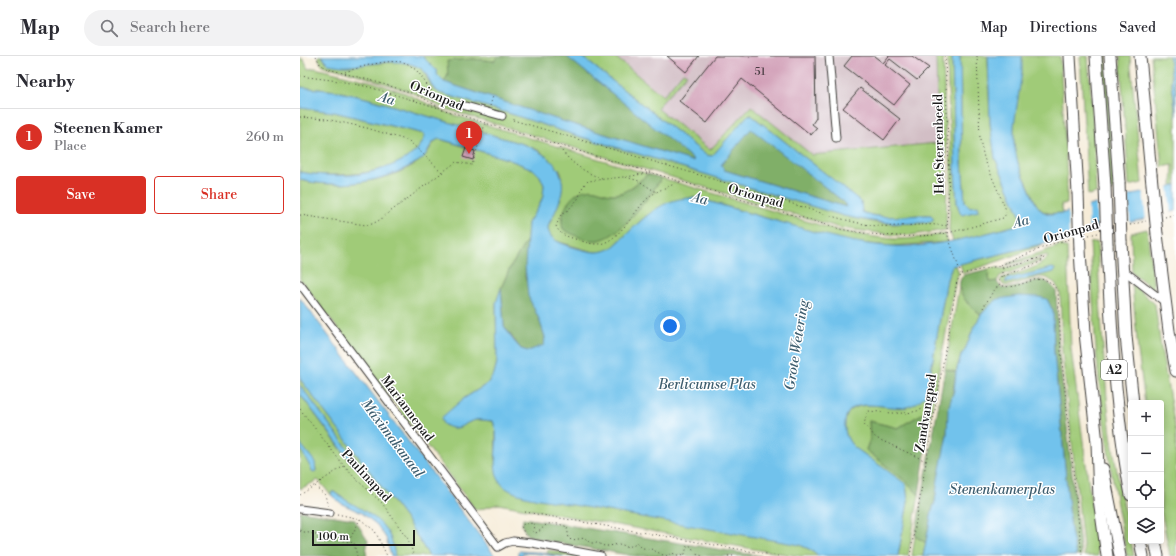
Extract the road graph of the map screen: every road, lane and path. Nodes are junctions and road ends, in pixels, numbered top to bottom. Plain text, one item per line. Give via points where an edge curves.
1 (316, 56) edge
2 (829, 56) edge
3 (945, 56) edge
4 (977, 56) edge
5 (1070, 56) edge
6 (1096, 56) edge
7 (1110, 56) edge
8 (1140, 56) edge
9 (345, 72) junction
10 (300, 76) edge
11 (493, 96) dead end
12 (459, 106) junction
13 (442, 109) junction
14 (488, 112) junction
15 (300, 116) edge
16 (462, 116) junction
17 (502, 116) dead end
18 (512, 120) dead end
19 (485, 123) junction
20 (836, 138) dead end
21 (557, 145) junction
22 (648, 172) junction
23 (443, 173) junction
24 (623, 177) junction
25 (602, 179) junction
26 (680, 182) junction
27 (656, 192) junction
28 (1176, 214) edge
29 (300, 215) edge
30 (1162, 217) dead end
31 (1147, 221) dead end
32 (948, 226) junction
33 (1125, 226) dead end
34 (1103, 231) dead end
35 (948, 233) junction
36 (1088, 235) dead end
37 (1073, 238) dead end
38 (998, 266) junction
39 (1003, 267) junction
40 (1123, 270) junction
41 (962, 274) junction
42 (1001, 277) junction
43 (300, 284) edge
44 (1000, 284) junction
45 (1166, 303) junction
46 (983, 308) dead end
47 (1176, 371) edge
48 (937, 396) junction
49 (1133, 400) edge
50 (300, 409) edge
51 (1097, 443) junction
52 (926, 461) junction
53 (344, 466) junction
54 (1128, 474) edge
55 (315, 486) junction
56 (300, 495) edge
57 (300, 509) edge
58 (525, 512) dead end
59 (330, 513) junction
60 (360, 519) junction
61 (300, 531) edge
62 (349, 542) junction
63 (532, 543) junction
64 (696, 543) junction
65 (1141, 544) edge
66 (1156, 544) edge
67 (691, 545) junction
68 (357, 556) edge
69 (386, 556) edge
70 (414, 556) edge
71 (602, 556) edge
72 (665, 556) edge
73 (680, 556) edge
74 (703, 556) edge
75 (728, 556) edge
76 (735, 556) edge
77 (778, 556) edge
78 (910, 556) edge
79 (1082, 556) edge
80 (1107, 556) edge
81 (1120, 556) edge
82 (1143, 556) edge
83 (1158, 556) edge

1 - 9 path, Orionpad via 323,67
2 - 20 street
3 - 32 path, Het Sterrenbeeld
4 - 35 path, Orionpad via 980,140 984,158 1006,214 1003,218
5 - 51 highway, A2, bridge via 1085,333
6 - 54 highway, A2, bridge via 1105,186 1111,339
7 - 40 highway, A2, bridge
8 - 45 highway, bridge
9 - 12 path via 382,63 406,63 423,77 433,94 451,100
9 - 13 path, Orionpad via 406,91
10 - 13 path via 369,87
11 - 14 path
12 - 14 street
12 - 16 path
13 - 16 path, Orionpad
14 - 17 street
15 - 23 path via 367,128 410,142
16 - 19 path, Orionpad
18 - 32 path via 839,218 895,227
19 - 21 path, Orionpad
19 - 23 path via 472,165 456,162
21 - 22 path, Orionpad
21 - 25 path via 569,160 585,172
22 - 24 path
22 - 26 path, Orionpad
23 - 29 path via 372,224
24 - 25 path
24 - 27 path via 638,181
25 - 27 path via 588,181 574,204 560,215 556,226 562,235 590,244 604,243 619,232
26 - 27 path
26 - 35 path, Orionpad via 859,233 900,237
28 - 30 path
31 - 33 path
32 - 35 path, Het Sterrenbeeld
34 - 36 path, Orionpad
35 - 41 path
37 - 38 path, Orionpad
38 - 39 path
38 - 41 path, Orionpad
39 - 42 path
39 - 42 path via 1044,257 1034,265
40 - 45 street
40 - 49 highway, A2
41 - 48 path, Zandvangpad via 957,282
42 - 44 path
43 - 63 street, Mariannepad via 498,547 513,541
44 - 46 path
44 - 79 path via 1009,287 1045,279 1054,284 1058,292 1061,352
45 - 47 highway
48 - 52 path, Zandvangpad
48 - 52 path via 926,407 913,412 868,411 864,424 876,438
50 - 53 path, Paulinapad
51 - 80 highway, A2 via 1099,499
51 - 81 highway, A2
52 - 78 path, Zandvangpad
53 - 55 path
53 - 70 path, Paulinapad via 382,503 408,539
55 - 56 path
55 - 59 path via 325,494
57 - 59 street
58 - 64 path
59 - 60 path
60 - 62 path
60 - 69 path via 375,531
61 - 62 path
62 - 68 path via 354,543
63 - 71 street
63 - 72 path via 521,526 534,523 533,532 538,533 546,525 559,524 567,527 572,540 585,538 590,543 604,546 619,544 629,547 638,543 643,548
64 - 67 path
64 - 77 path
65 - 82 highway
66 - 83 highway
67 - 73 path via 687,546 685,554
67 - 74 path via 695,554
72 - 73 path via 672,553
75 - 76 path

